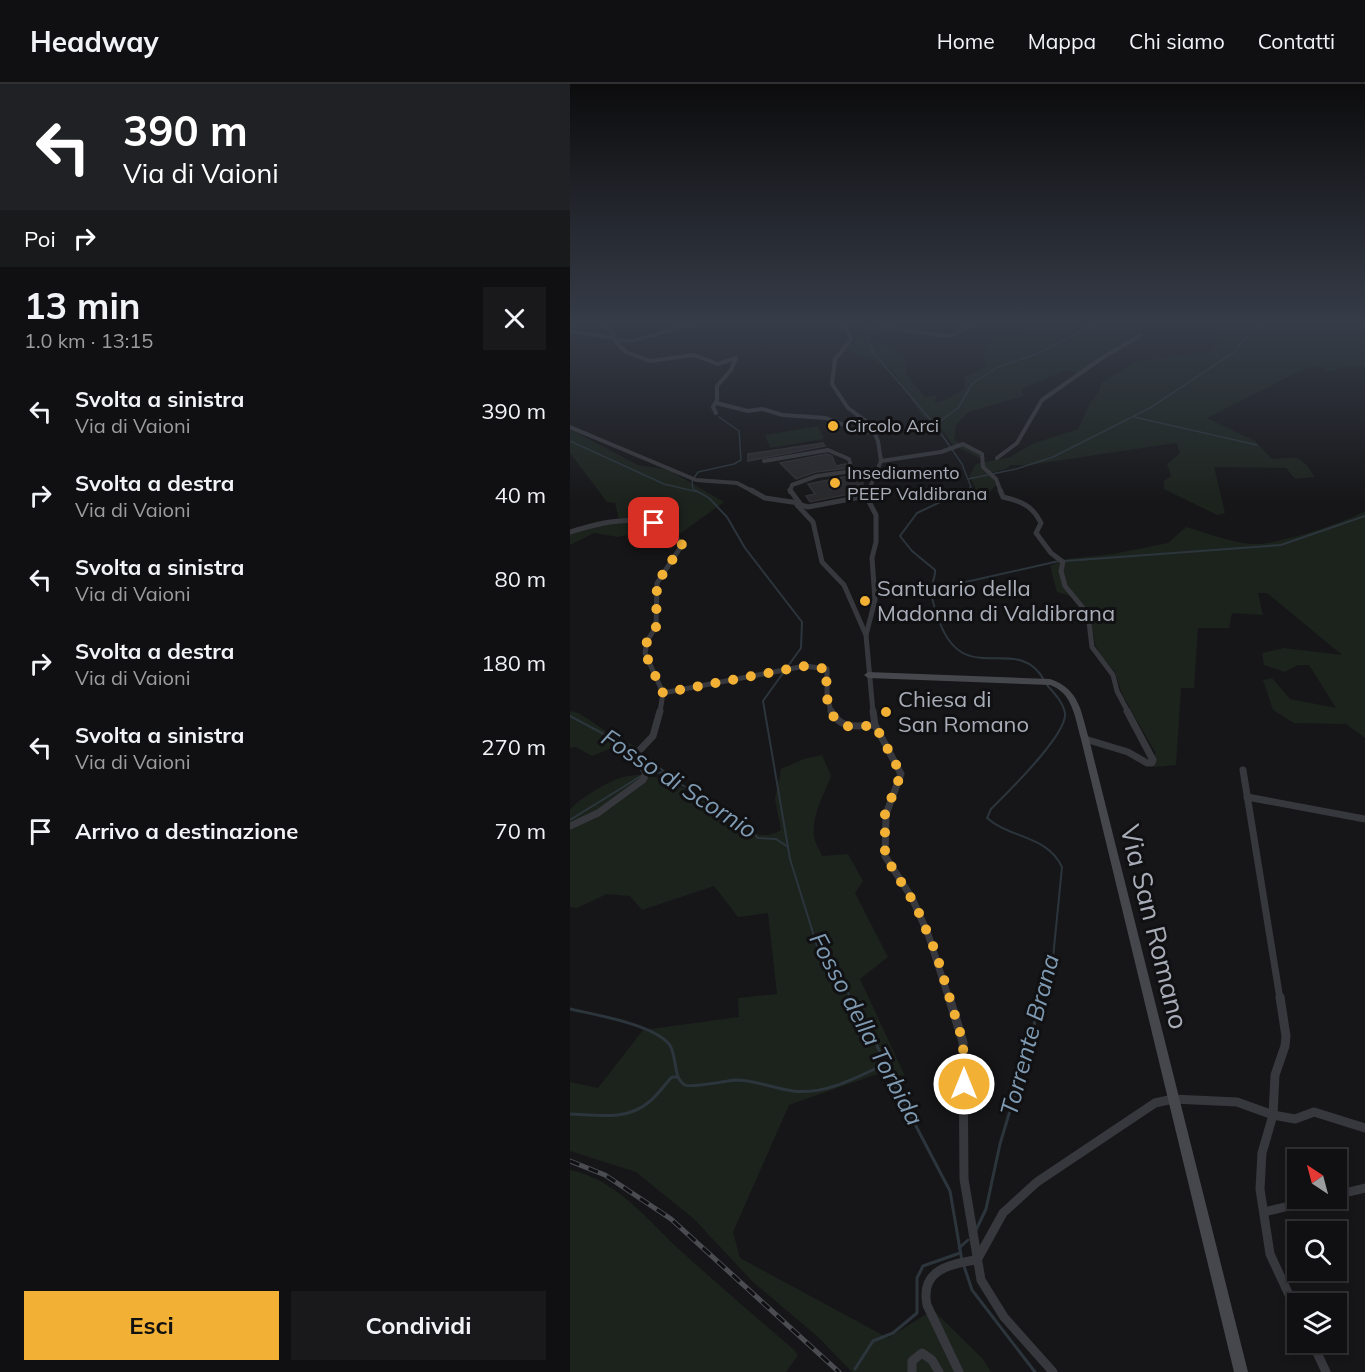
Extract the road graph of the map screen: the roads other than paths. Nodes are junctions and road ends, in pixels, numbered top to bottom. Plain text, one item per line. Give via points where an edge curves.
1 (720, 382) edge
2 (832, 382) edge
3 (1067, 382) edge
4 (716, 403) junction
5 (716, 413) dead end
6 (570, 427) edge
7 (874, 432) junction
8 (997, 458) dead end
9 (765, 461) dead end
10 (881, 461) junction
11 (866, 496) junction
12 (797, 503) junction
13 (570, 532) edge
14 (866, 635) junction
15 (868, 675) junction
16 (663, 693) junction
17 (875, 725) junction
18 (1085, 739) junction
19 (1243, 770) dead end
20 (1247, 796) junction
21 (1365, 819) edge
22 (570, 826) edge
23 (1173, 1099) junction
24 (1273, 1115) junction
25 (1365, 1128) edge
26 (1365, 1188) edge
27 (1347, 1192) edge
28 (1287, 1206) edge
29 (1264, 1212) junction
30 (976, 1260) junction
31 (1288, 1293) edge
32 (1317, 1353) edge
33 (912, 1372) edge
34 (939, 1372) edge
35 (959, 1372) edge
36 (1053, 1372) edge
37 (1241, 1372) edge
38 (1326, 1372) edge

1 - 4 street
2 - 7 street via 848,408 867,421
3 - 8 street via 1041,400 1017,443
4 - 5 street
4 - 7 street via 748,411 762,409 783,415 826,418 854,433
6 - 12 street via 696,480 736,483 765,498
7 - 10 street
9 - 12 street via 828,450 849,459 850,472 817,476 792,485 789,490
10 - 11 street
10 - 18 street via 941,452 960,444 981,452 985,458 983,467 996,479 1003,497 1027,503 1041,520 1036,533 1061,560 1065,586 1088,614 1092,647 1113,675 1117,691 1153,760 1147,763 1128,752
11 - 12 street via 812,507
11 - 14 street via 876,515 876,542 872,558 875,600
12 - 14 street via 813,522 822,562 844,585
13 - 16 street via 590,525 646,521 678,536 682,545 657,583 656,627 645,653
14 - 15 street
15 - 17 street
15 - 18 street, Via San Romano via 1062,685 1069,692
16 - 17 street via 805,666 827,669 825,701 836,719 850,727
16 - 22 street via 653,736 637,753 646,773 644,780 598,813
17 - 30 street via 901,774 885,814 885,856 921,916 963,1042 964,1179
18 - 23 street, Via San Romano
19 - 20 street
20 - 21 street
20 - 24 street via 1285,1024 1285,1047 1275,1075
23 - 24 street via 1237,1102
23 - 30 street via 1155,1103 1037,1182 1003,1213
23 - 37 street, Via San Romano
24 - 25 street via 1295,1119 1314,1112
24 - 29 street via 1261,1169
26 - 27 street
28 - 29 street
29 - 31 street via 1272,1260
30 - 35 street via 954,1263 932,1275 925,1295
30 - 36 street via 981,1280 1004,1317
32 - 38 street
33 - 34 street via 912,1360 922,1353

